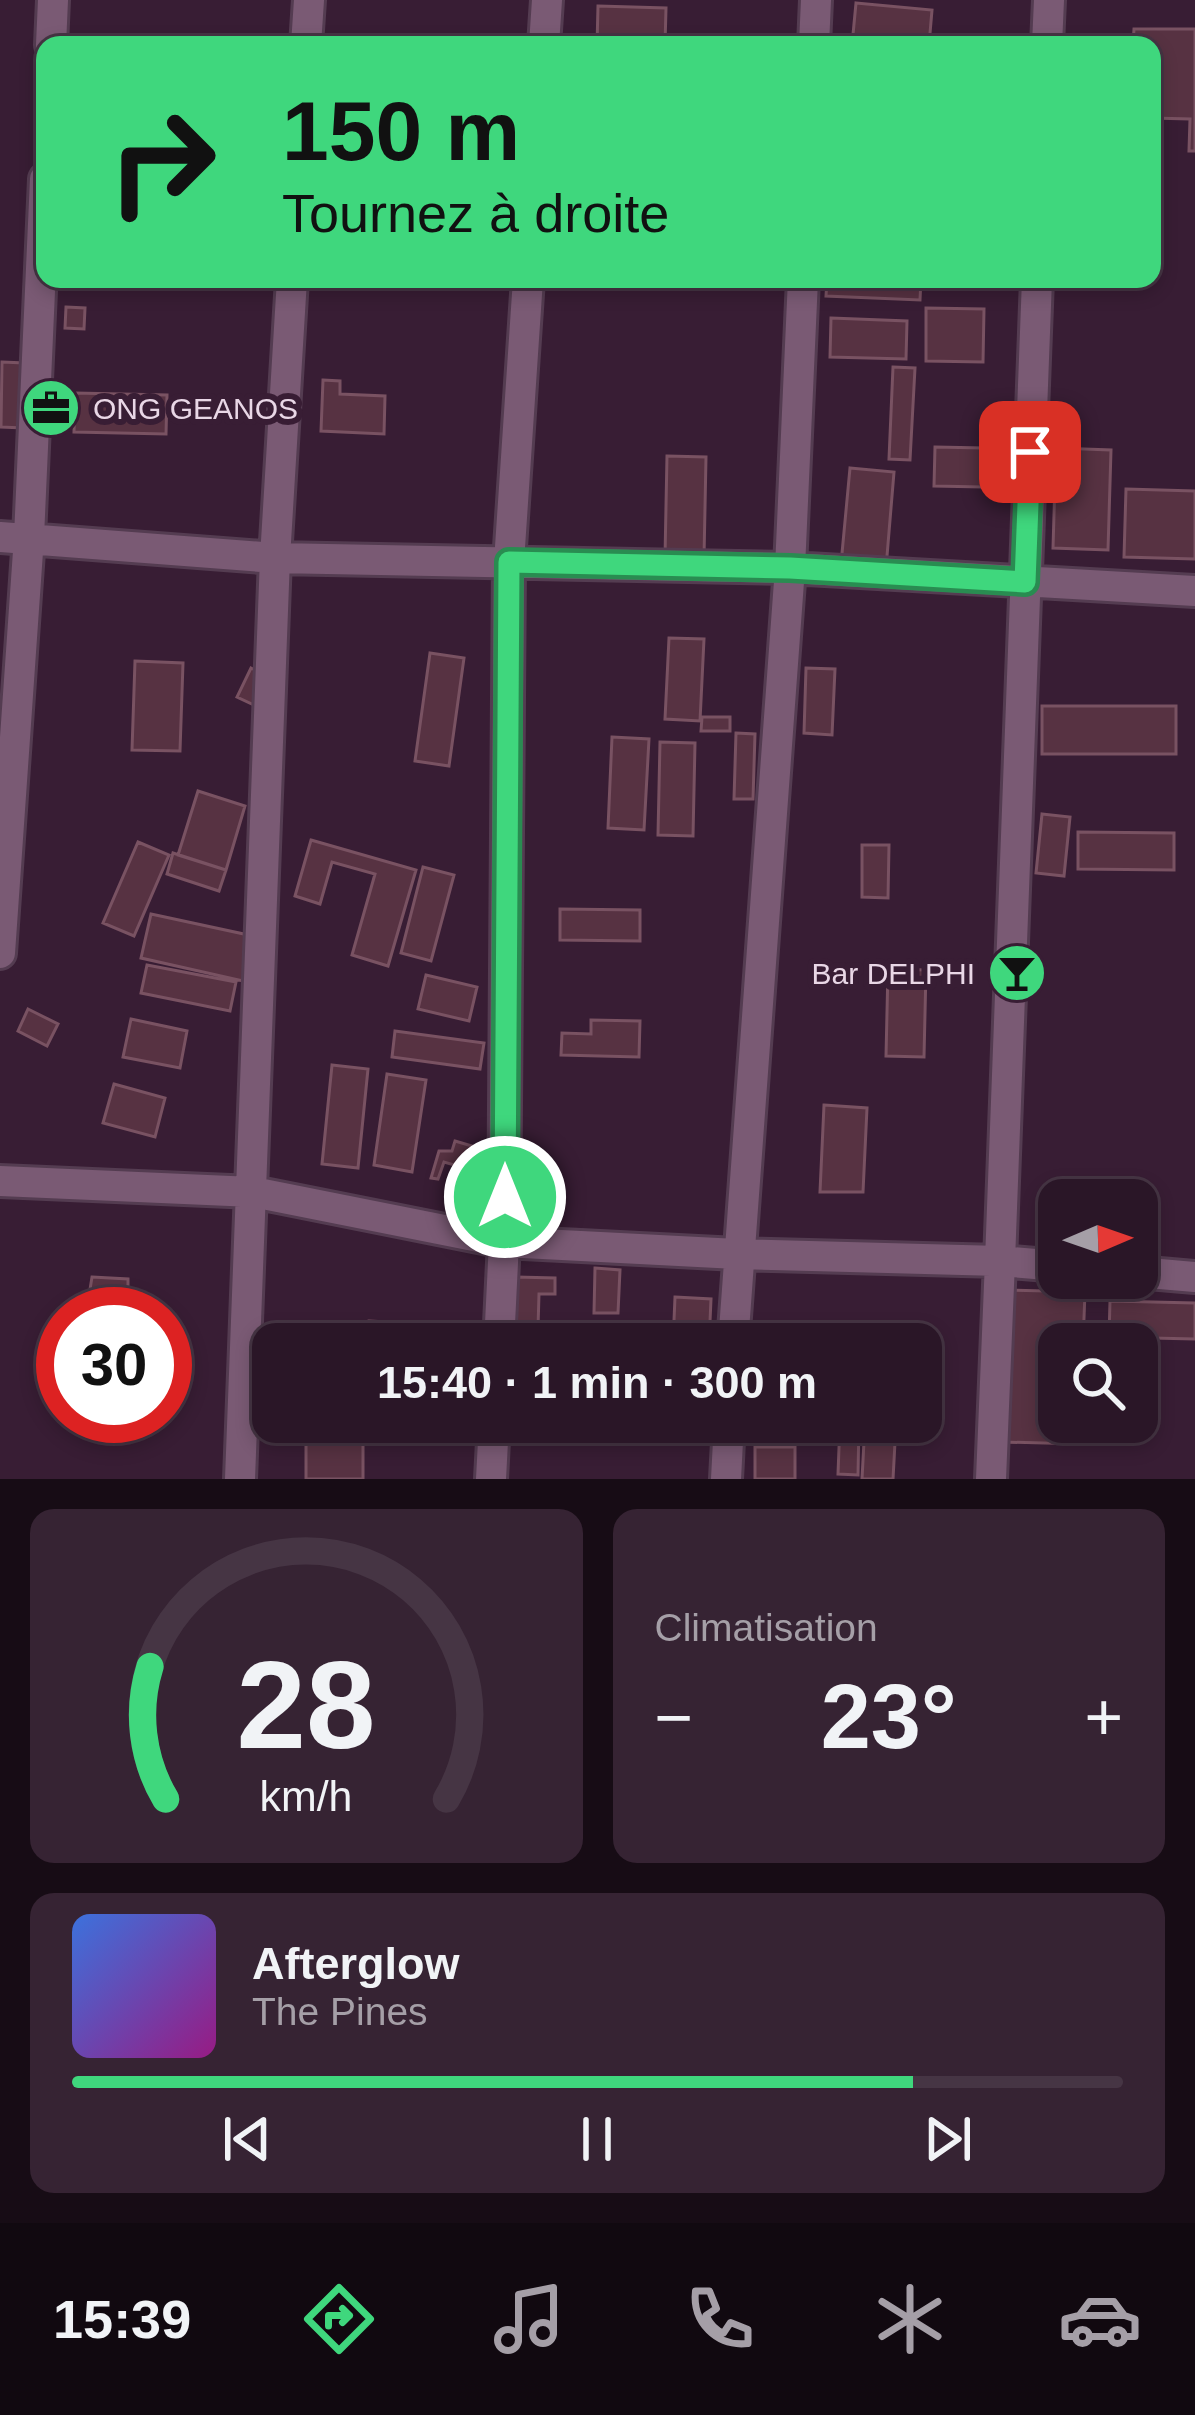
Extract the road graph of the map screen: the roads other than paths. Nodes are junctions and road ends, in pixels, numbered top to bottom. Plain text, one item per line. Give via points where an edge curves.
1 (53, 0) edge
2 (309, 0) edge
3 (547, 0) edge
4 (816, 0) edge
5 (1048, 0) edge
6 (51, 36) edge
7 (307, 36) edge
8 (545, 36) edge
9 (814, 36) edge
10 (1047, 36) edge
11 (36, 286) edge
12 (291, 288) edge
13 (527, 288) edge
14 (803, 288) edge
15 (1037, 288) edge
16 (15, 537) edge
17 (275, 558) junction
18 (509, 562) junction
19 (790, 568) junction
20 (1025, 582) junction
21 (1195, 591) edge
22 (0, 953) edge
23 (0, 1181) edge
24 (253, 1192) junction
25 (504, 1242) junction
26 (737, 1254) junction
27 (1000, 1262) junction
28 (1038, 1265) edge
29 (1158, 1273) edge
30 (1195, 1276) edge
31 (500, 1323) edge
32 (734, 1323) edge
33 (493, 1443) edge
34 (728, 1443) edge
35 (240, 1479) edge
36 (491, 1479) edge
37 (726, 1479) edge
38 (991, 1479) edge

1 - 6 street
2 - 7 street
3 - 8 street
4 - 9 street
5 - 10 street
11 - 16 street
12 - 17 street
13 - 18 street
14 - 19 street
15 - 20 street
16 - 17 street
16 - 22 street
17 - 18 street
17 - 24 street
18 - 19 street
18 - 25 street
19 - 20 street
19 - 26 street
20 - 21 street
20 - 27 street
23 - 24 street
24 - 25 street
24 - 35 street
25 - 26 street
25 - 31 street
26 - 27 street
26 - 32 street
27 - 28 street
27 - 38 street
29 - 30 street
33 - 36 street
34 - 37 street

